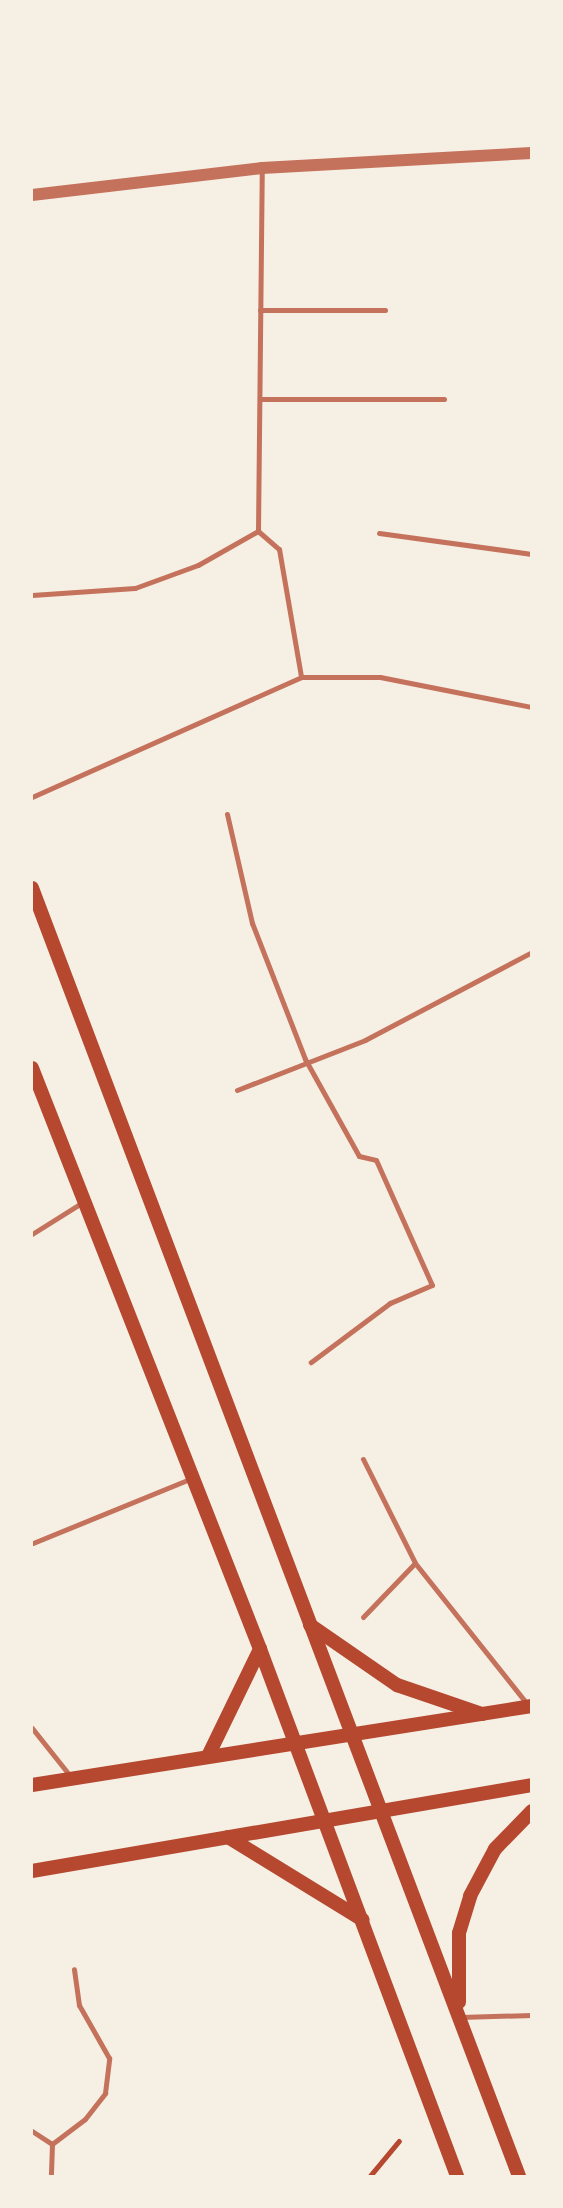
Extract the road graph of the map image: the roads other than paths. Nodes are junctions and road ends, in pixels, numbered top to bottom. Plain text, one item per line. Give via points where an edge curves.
1 (531, 153) edge
2 (262, 168) junction
3 (32, 195) edge
4 (260, 310) junction
5 (385, 310) dead end
6 (260, 399) junction
7 (444, 399) dead end
8 (258, 531) junction
9 (379, 533) dead end
10 (531, 554) edge
11 (32, 595) edge
12 (301, 677) junction
13 (531, 707) edge
14 (32, 797) edge
15 (227, 814) dead end
16 (32, 888) edge
17 (531, 952) edge
18 (305, 1059) junction
19 (32, 1068) edge
20 (237, 1090) dead end
21 (83, 1202) junction
22 (32, 1234) edge
23 (311, 1362) dead end
24 (363, 1458) dead end
25 (190, 1479) junction
26 (33, 1544) edge
27 (415, 1563) junction
28 (363, 1617) dead end
29 (309, 1624) junction
30 (260, 1649) junction
31 (530, 1707) edge
32 (491, 1716) junction
33 (32, 1728) edge
34 (351, 1734) junction
35 (294, 1742) junction
36 (209, 1754) junction
37 (72, 1778) junction
38 (32, 1785) edge
39 (531, 1785) edge
40 (381, 1810) junction
41 (531, 1811) edge
42 (323, 1821) junction
43 (228, 1838) junction
44 (32, 1871) edge
45 (363, 1920) junction
46 (74, 1969) dead end
47 (531, 2015) edge
48 (460, 2017) junction
49 (32, 2131) edge
50 (52, 2144) junction
51 (51, 2176) edge
52 (457, 2176) edge
53 (519, 2176) edge

1 - 2 street
2 - 3 street
2 - 4 lane
4 - 5 lane
4 - 6 lane
6 - 7 lane
6 - 8 lane
8 - 11 lane via 198,565 135,588
8 - 12 lane via 279,549
9 - 10 lane
12 - 13 lane via 380,677
12 - 14 lane
15 - 18 lane via 252,923
16 - 29 main road
17 - 18 lane via 365,1040
18 - 20 lane
18 - 23 lane via 359,1156 376,1160 432,1285 390,1303
19 - 21 main road
21 - 22 lane
21 - 25 main road
24 - 27 lane
25 - 26 lane
25 - 30 main road
27 - 28 lane
27 - 31 lane
29 - 32 main road via 397,1685
29 - 34 main road
30 - 35 main road
30 - 36 main road
31 - 32 main road
32 - 34 main road
33 - 37 lane
34 - 35 main road
34 - 40 main road
35 - 36 main road
35 - 42 main road
36 - 37 main road
37 - 38 main road
39 - 40 main road
40 - 42 main road
40 - 48 main road
41 - 48 main road via 495,1849 470,1896 456,1964
42 - 43 main road
42 - 45 main road
43 - 44 main road
43 - 45 main road
45 - 52 main road
46 - 50 lane via 79,2005 109,2059 105,2093 85,2119
47 - 48 lane
48 - 53 main road
49 - 50 lane
50 - 51 lane

